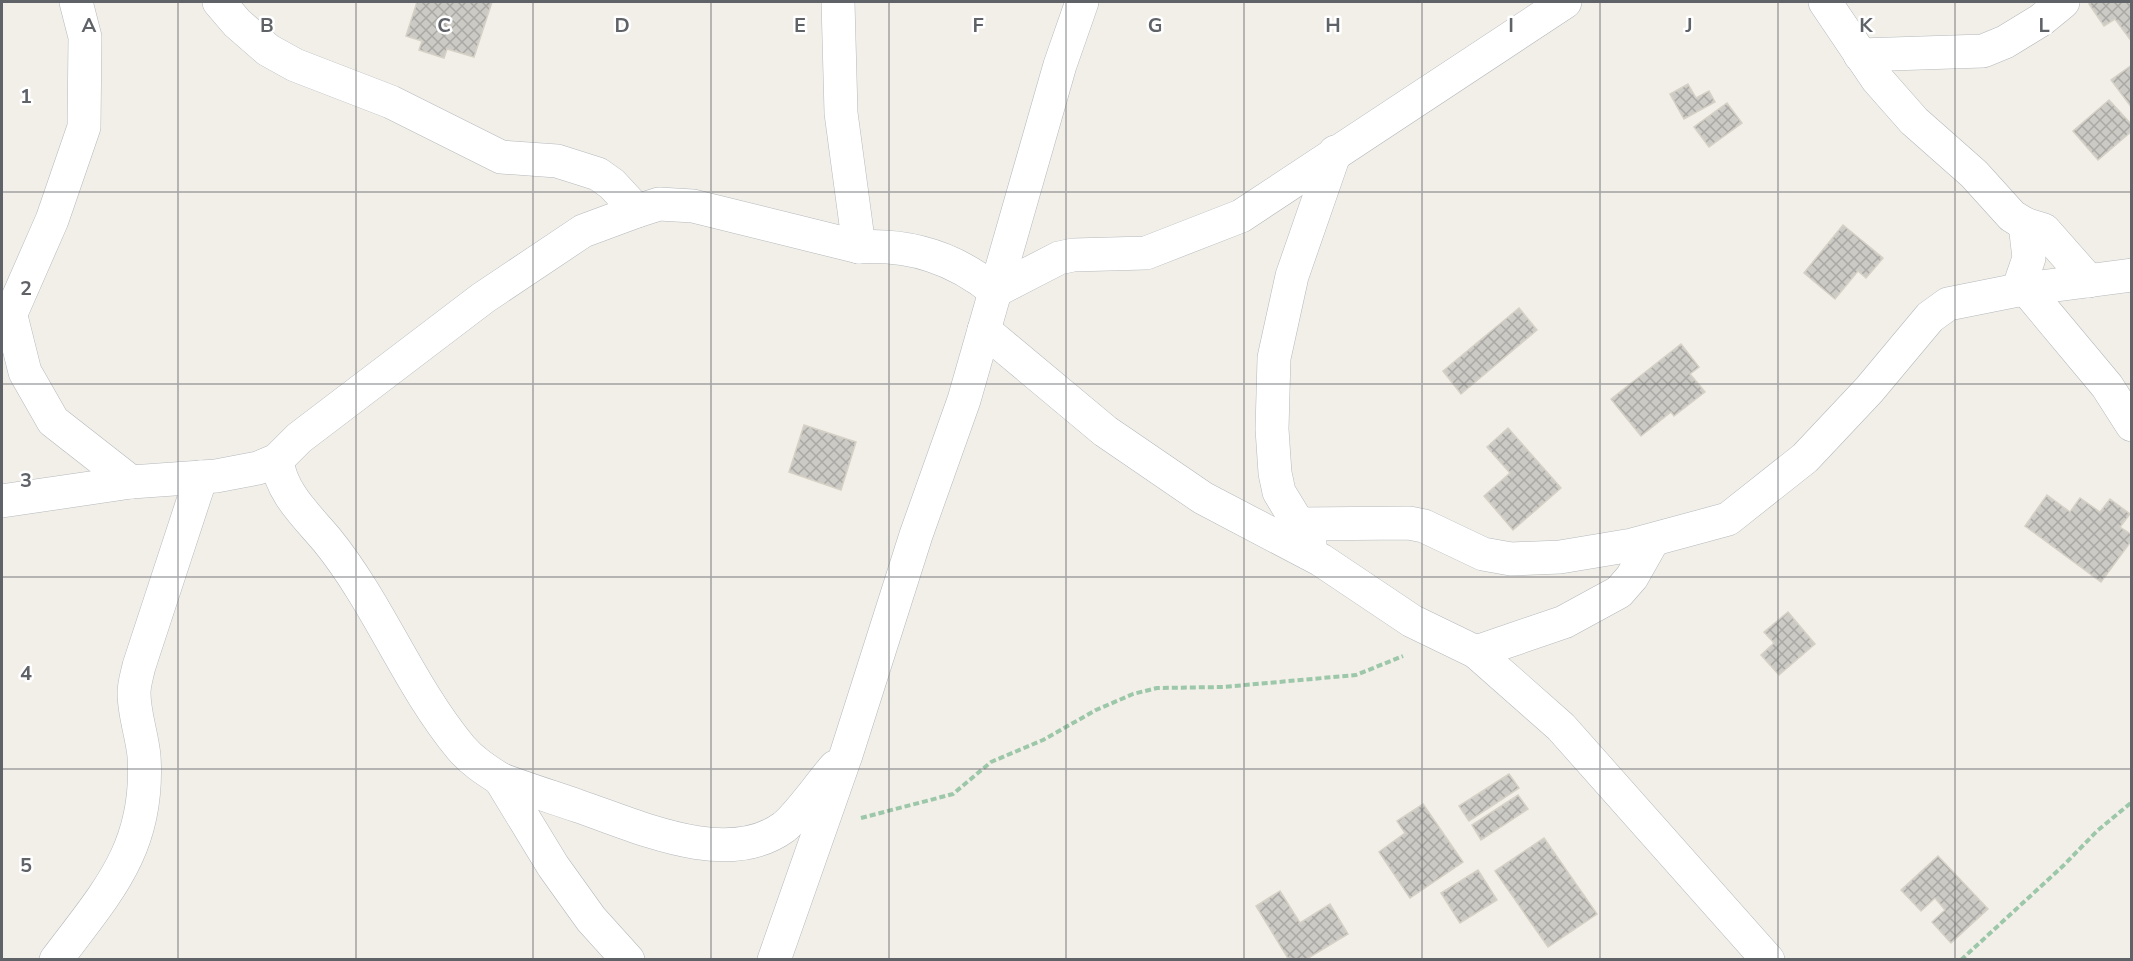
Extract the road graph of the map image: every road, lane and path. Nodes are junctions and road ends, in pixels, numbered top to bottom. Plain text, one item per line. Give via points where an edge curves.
1 (76, 2) edge
2 (219, 2) edge
3 (838, 2) edge
4 (1082, 2) edge
5 (1565, 2) edge
6 (1825, 2) edge
7 (2063, 2) edge
8 (1860, 55) junction
9 (1335, 152) junction
10 (637, 211) junction
11 (2025, 224) junction
12 (859, 247) junction
13 (2132, 275) edge
14 (2089, 281) junction
15 (2022, 289) junction
16 (995, 291) junction
17 (7, 325) edge
18 (984, 330) junction
19 (2132, 425) edge
20 (277, 460) junction
21 (201, 477) junction
22 (131, 482) junction
23 (2, 501) edge
24 (1298, 524) junction
25 (1653, 540) junction
26 (1321, 560) junction
27 (1446, 637) junction
28 (1476, 652) junction
29 (846, 755) junction
30 (500, 778) junction
31 (2132, 802) edge
32 (827, 808) junction
33 (56, 960) edge
34 (628, 960) edge
35 (774, 960) edge
36 (1768, 960) edge
37 (1961, 960) edge

1 - 17 street via 85,37 84,127 52,220
2 - 10 street via 268,50 295,65 391,102 501,157 557,161 598,174
3 - 12 street via 841,113
4 - 16 street
5 - 9 street
6 - 8 street
7 - 8 street via 2041,21 1983,51
8 - 11 street via 1914,121
9 - 16 street via 1226,224 1146,253 1059,258
9 - 24 street via 1292,276 1274,358 1275,473 1280,492
10 - 12 street via 659,204 693,206
10 - 20 street via 584,231 483,298 299,438
11 - 14 street via 2044,230
11 - 15 street via 2029,258
12 - 16 street via 932,254 953,262
13 - 14 street
14 - 15 street
15 - 19 street via 2100,378
15 - 25 street via 1948,304 1930,317 1805,458 1728,519
16 - 18 street
17 - 22 street via 25,372 53,421
18 - 26 street via 1096,424 1162,471 1203,498
18 - 29 street
20 - 21 street via 258,468
20 - 30 street via 286,490 376,609 429,704 462,749 478,765
21 - 22 street
21 - 33 street via 139,666 134,693 144,757 135,843 110,890
22 - 23 street
24 - 25 street via 1409,523 1424,526 1483,554 1511,559 1560,557
24 - 26 street
25 - 28 street via 1632,578 1619,592 1564,622
26 - 27 street via 1412,621
27 - 28 street
27 - 32 path via 1356,675 1223,687 1156,688 1133,694 991,762 946,797 853,819
28 - 36 street via 1561,727
29 - 30 street via 785,826 760,839 730,845 682,840 650,831
29 - 32 street
30 - 34 street via 554,866
31 - 37 path
32 - 35 street

